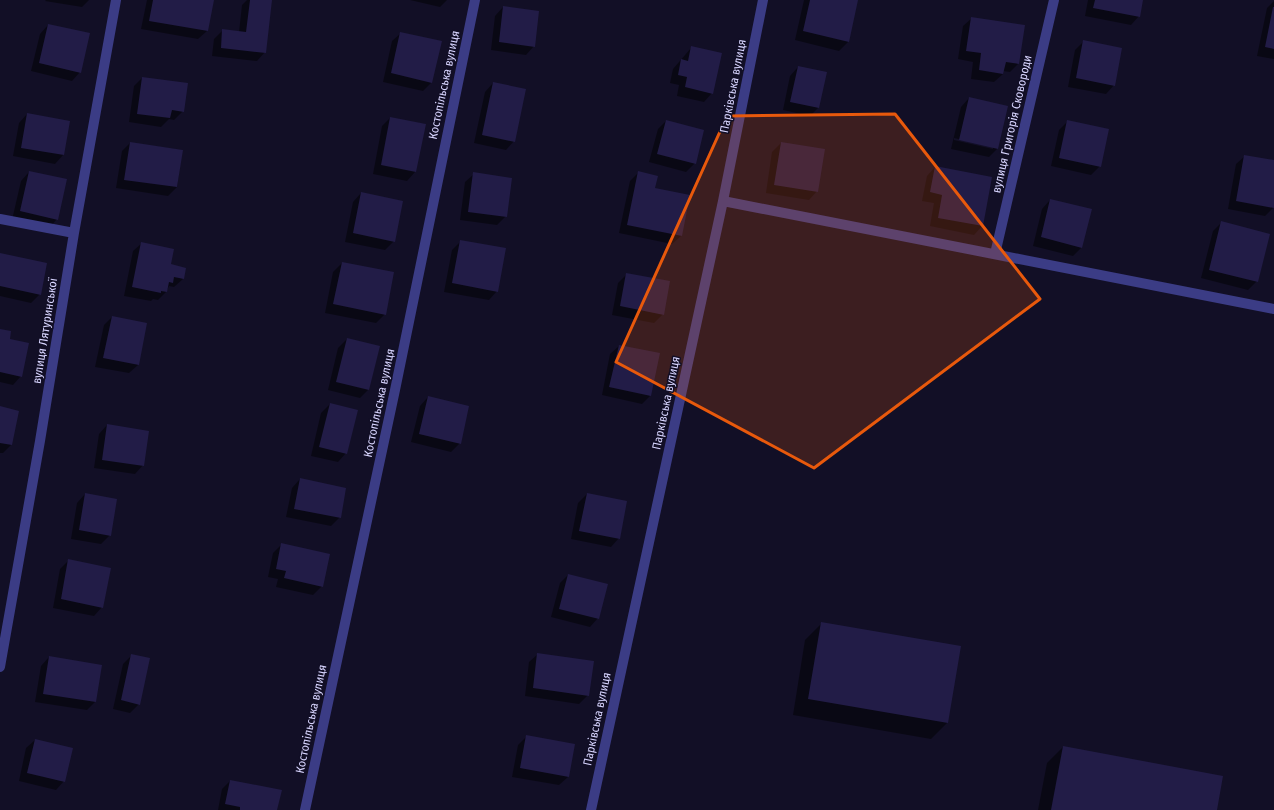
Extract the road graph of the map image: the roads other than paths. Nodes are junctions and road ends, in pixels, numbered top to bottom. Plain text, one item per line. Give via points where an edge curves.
1 (116, 0) edge
2 (475, 0) edge
3 (763, 0) edge
4 (1054, 0) edge
5 (723, 201) junction
6 (0, 219) edge
7 (74, 233) junction
8 (995, 254) junction
9 (1274, 309) edge
10 (0, 667) edge
11 (306, 810) edge
12 (591, 810) edge

1 - 7 street, вулиця Лятуринської
2 - 11 street, Костопільська вулиця
3 - 5 street, Парківська вулиця
4 - 8 street, вулиця Григорія Сковороди
5 - 8 street
5 - 12 street, Парківська вулиця
6 - 7 street
7 - 10 street, вулиця Лятуринської
8 - 9 street

